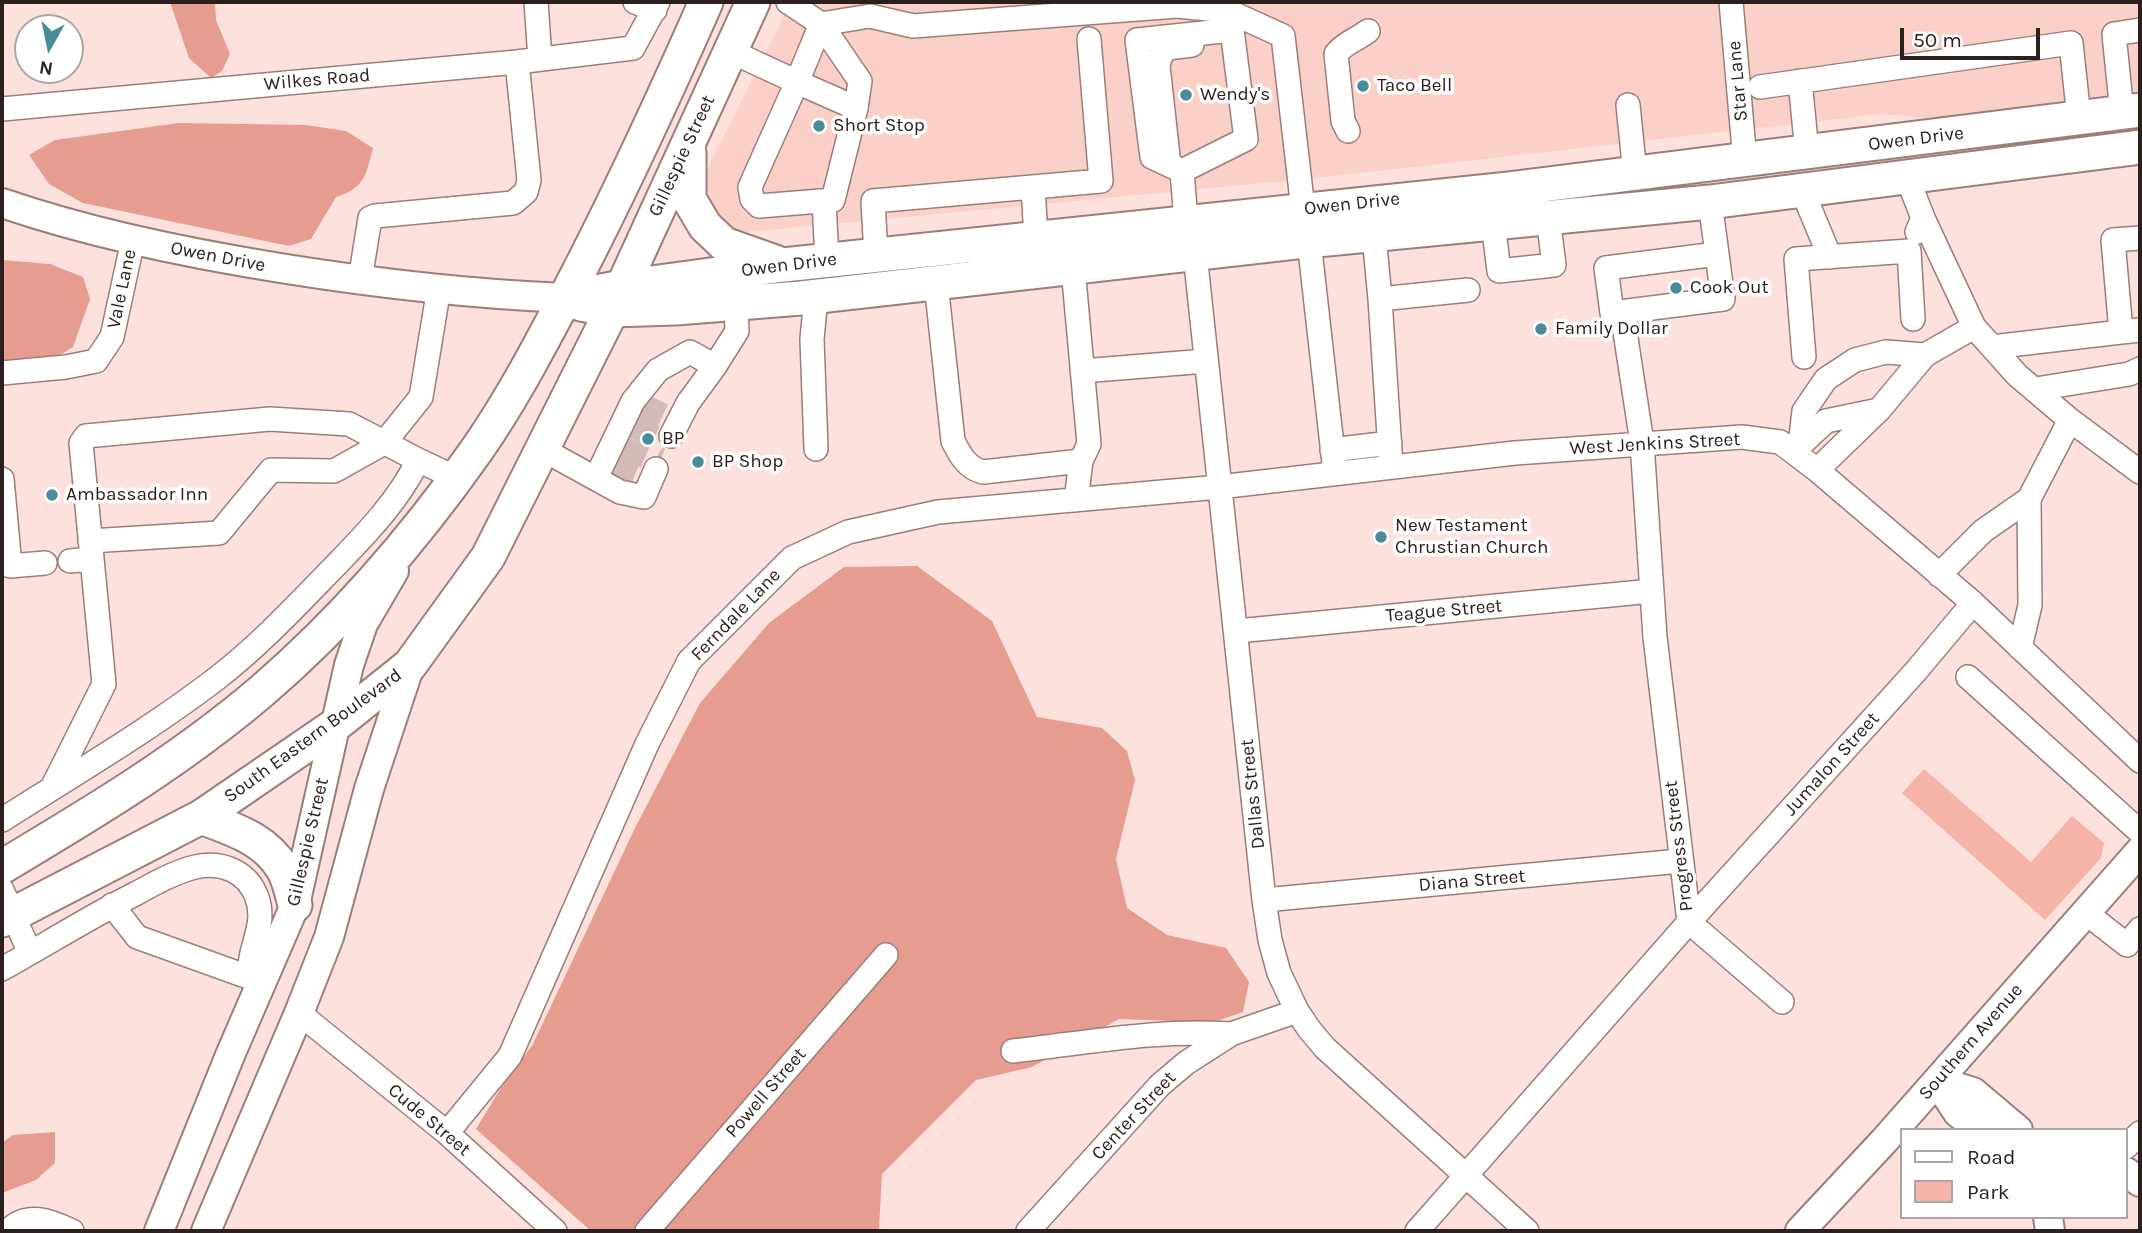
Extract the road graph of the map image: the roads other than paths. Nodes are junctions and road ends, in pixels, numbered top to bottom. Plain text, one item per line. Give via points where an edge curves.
1 (536, 2) edge
2 (706, 2) edge
3 (752, 2) edge
4 (1731, 2) edge
5 (649, 4) edge
6 (786, 6) edge
7 (867, 9) edge
8 (821, 23) junction
9 (1236, 23) junction
10 (2140, 30) edge
11 (1368, 31) dead end
12 (1088, 39) dead end
13 (730, 51) junction
14 (540, 59) junction
15 (517, 62) junction
16 (1800, 81) junction
17 (797, 82) junction
18 (1760, 86) dead end
19 (1628, 105) dead end
20 (856, 108) junction
21 (2, 109) edge
22 (2131, 111) edge
23 (2079, 118) junction
24 (1348, 131) dead end
25 (689, 142) junction
26 (1237, 143) junction
27 (2140, 147) edge
28 (1807, 152) junction
29 (1745, 161) junction
30 (1176, 168) junction
31 (1635, 174) junction
32 (1907, 177) junction
33 (1033, 187) junction
34 (1802, 190) junction
35 (1450, 194) junction
36 (824, 201) junction
37 (1710, 202) junction
38 (2, 203) edge
39 (1303, 209) junction
40 (1557, 216) junction
41 (1923, 218) junction
42 (1186, 221) junction
43 (1493, 223) junction
44 (1374, 236) junction
45 (1036, 238) junction
46 (2140, 238) edge
47 (133, 240) junction
48 (1308, 241) junction
49 (1909, 251) junction
50 (1195, 254) junction
51 (1717, 254) junction
52 (876, 255) junction
53 (1830, 257) junction
54 (827, 260) junction
55 (783, 265) junction
56 (1073, 268) junction
57 (360, 280) junction
58 (936, 283) junction
59 (439, 288) junction
60 (1468, 290) dead end
61 (816, 296) junction
62 (565, 298) junction
63 (617, 298) junction
64 (1380, 299) junction
65 (736, 304) junction
66 (1622, 312) junction
67 (1913, 318) dead end
68 (1974, 327) junction
69 (2131, 331) edge
70 (1992, 347) junction
71 (1925, 355) junction
72 (1804, 357) dead end
73 (1206, 361) junction
74 (715, 366) junction
75 (2140, 369) edge
76 (1082, 371) junction
77 (2, 373) edge
78 (2036, 389) junction
79 (1879, 411) junction
80 (2070, 420) junction
81 (384, 443) junction
82 (636, 443) junction
83 (1642, 443) junction
84 (542, 449) junction
85 (816, 449) dead end
86 (1796, 449) junction
87 (1390, 455) junction
88 (418, 460) junction
89 (1081, 461) junction
90 (1333, 461) junction
91 (1817, 470) junction
92 (991, 471) junction
93 (2140, 472) edge
94 (456, 478) junction
95 (2, 480) edge
96 (1219, 487) junction
97 (2029, 499) junction
98 (1076, 500) junction
99 (991, 508) junction
100 (418, 529) junction
101 (84, 554) junction
102 (45, 563) dead end
103 (1939, 575) junction
104 (1652, 591) junction
105 (1973, 603) junction
106 (1237, 631) junction
107 (2020, 648) junction
108 (410, 665) junction
109 (1968, 677) dead end
110 (334, 726) junction
111 (2140, 761) edge
112 (52, 788) junction
113 (201, 817) junction
114 (2, 820) edge
115 (2140, 832) edge
116 (2140, 851) edge
117 (1680, 862) junction
118 (2, 867) edge
119 (1264, 901) junction
120 (113, 905) junction
121 (295, 905) junction
122 (6, 908) edge
123 (2086, 913) junction
124 (1689, 922) junction
125 (2140, 929) edge
126 (30, 953) junction
127 (886, 955) dead end
128 (2, 969) edge
129 (256, 982) junction
130 (1782, 1002) dead end
131 (1297, 1011) junction
132 (299, 1013) junction
133 (1230, 1034) junction
134 (1013, 1051) dead end
135 (1937, 1081) junction
136 (1978, 1128) edge
137 (2016, 1128) edge
138 (447, 1133) junction
139 (1465, 1174) junction
140 (8, 1231) edge
141 (72, 1231) edge
142 (159, 1231) edge
143 (206, 1231) edge
144 (555, 1231) edge
145 (647, 1231) edge
146 (1028, 1231) edge
147 (1417, 1231) edge
148 (1527, 1231) edge
149 (1800, 1231) edge

1 - 14 street
2 - 62 highway, Gillespie Street via 635,162
3 - 13 highway, Gillespie Street
4 - 29 street, Star Lane
5 - 14 street, Wilkes Road via 633,48
6 - 8 street
7 - 8 street
7 - 9 street via 913,26 1177,6 1228,11
8 - 17 street
8 - 20 street via 860,81
9 - 26 street via 1246,139
9 - 30 street via 1137,40 1152,157
9 - 39 street via 1283,36
10 - 22 street via 2114,34
11 - 24 street via 1336,54
12 - 33 street via 1101,181
13 - 17 street
13 - 25 highway, Gillespie Street
14 - 15 street, Wilkes Road
15 - 21 street, Wilkes Road
15 - 57 street via 529,180 526,192 513,203 375,215 370,218
16 - 18 street
16 - 23 street via 2071,43
16 - 28 street
17 - 20 street
17 - 36 street via 750,187 752,200 759,206
19 - 31 street
20 - 36 street via 833,200
22 - 23 highway, Owen Drive
23 - 28 highway, Owen Drive
25 - 55 highway via 689,199 705,226 724,244
25 - 63 highway, Gillespie Street
26 - 30 street
26 - 30 street via 1223,47 1204,43 1167,48 1158,66
27 - 32 highway, Owen Drive
28 - 29 highway, Owen Drive
28 - 40 highway via 1803,165 1788,175 1589,200
29 - 31 highway, Owen Drive
30 - 42 street
31 - 35 highway, Owen Drive
32 - 34 highway, Owen Drive
32 - 41 street
33 - 45 street
33 - 52 street via 873,201
34 - 37 highway, Owen Drive
34 - 53 street
35 - 39 highway, Owen Drive
35 - 50 highway via 1435,211 1202,235 1196,241
36 - 54 street
37 - 40 highway, Owen Drive
37 - 51 street
38 - 47 main road, Owen Drive
39 - 42 highway, Owen Drive
40 - 43 highway, Owen Drive
40 - 43 street via 1554,265 1499,271
41 - 49 street
41 - 68 street
42 - 45 highway, Owen Drive
43 - 44 highway, Owen Drive
44 - 48 highway, Owen Drive
44 - 64 street
45 - 52 highway, Owen Drive
46 - 69 street via 2113,240
47 - 57 main road, Owen Drive via 208,257
47 - 77 street, Vale Lane via 111,338 96,361
48 - 50 highway, Owen Drive
48 - 90 street
49 - 53 street
49 - 67 street
50 - 56 highway, Owen Drive
50 - 73 street, Dallas Street
51 - 66 street via 1723,299
51 - 66 street via 1606,268 1612,313
52 - 54 highway, Owen Drive
53 - 72 street via 1796,259
54 - 55 highway, Owen Drive
55 - 63 highway, Owen Drive
56 - 58 highway, Owen Drive
56 - 76 street
57 - 59 main road, Owen Drive
58 - 61 highway, Owen Drive
58 - 92 street via 953,441 973,470
59 - 62 main road, Owen Drive
59 - 81 street via 421,397
60 - 64 street
61 - 65 highway, Owen Drive
61 - 85 street via 812,339
62 - 63 highway, Owen Drive
62 - 94 highway via 514,390
63 - 65 highway, Owen Drive
63 - 84 highway, South Eastern Boulevard
64 - 87 street
65 - 74 street via 737,331
66 - 83 street, Progress Street
68 - 70 street
68 - 71 street
69 - 70 street
70 - 78 street
71 - 79 street
71 - 86 street via 1886,352 1856,360 1826,379 1804,411
73 - 76 street
73 - 96 street, Dallas Street
74 - 82 street
74 - 82 street via 690,352 658,370
75 - 78 street
76 - 89 street via 1089,444
78 - 80 street
79 - 86 street via 1826,421
79 - 91 street
80 - 93 street
80 - 97 street
81 - 88 street
81 - 101 street via 334,471 271,470 219,533
81 - 101 street via 349,424 270,419 86,436 80,443
82 - 84 street
83 - 86 street, West Jenkins Street via 1742,437
83 - 87 street, West Jenkins Street
83 - 104 street, Progress Street
84 - 108 highway, South Eastern Boulevard via 488,557
86 - 91 street, West Jenkins Street
87 - 90 street, West Jenkins Street
88 - 94 street
88 - 112 street via 410,478 356,544 219,677
89 - 92 street
89 - 98 street
90 - 96 street, West Jenkins Street
91 - 103 street, West Jenkins Street
92 - 99 street
94 - 100 highway
95 - 102 street via 10,566
96 - 98 street, Ferndale Lane
96 - 106 street, Dallas Street
97 - 103 street via 1983,531
97 - 107 street via 2030,605
98 - 99 street, Ferndale Lane
99 - 138 street, Ferndale Lane via 938,512 848,532 792,558 689,661 647,744 510,1056
100 - 110 main road, Gillespie Street via 363,624
100 - 118 highway via 356,600 263,690 162,769
101 - 112 street via 104,684
103 - 105 street, West Jenkins Street
104 - 106 street, Teague Street
104 - 117 street, Progress Street
105 - 107 street, West Jenkins Street
105 - 124 street, Jumalon Street
106 - 119 street, Dallas Street
107 - 111 street, West Jenkins Street
108 - 110 highway, South Eastern Boulevard
108 - 132 main road via 369,789 329,937
109 - 115 street
110 - 113 highway, South Eastern Boulevard
110 - 121 main road, Gillespie Street
112 - 114 street
113 - 121 highway via 266,847 284,870
113 - 122 highway, South Eastern Boulevard
116 - 123 main road, Southern Avenue
117 - 119 street, Diana Street
117 - 124 street, Progress Street
119 - 131 street, Dallas Street via 1279,973
120 - 126 street
120 - 129 street via 137,937
120 - 129 street via 197,866 228,867 248,880 258,898 260,928 248,964
121 - 129 main road, Gillespie Street
122 - 126 street
123 - 125 street via 2127,944
123 - 135 main road, Southern Avenue
124 - 130 street
124 - 139 street, Progress Street
126 - 128 street
127 - 145 street, Powell Street
129 - 142 main road, Gillespie Street
131 - 133 street, Center Street
131 - 139 street, Dallas Street via 1325,1048
132 - 138 street, Cude Street
132 - 143 main road
133 - 134 street via 1144,1034
133 - 146 street, Center Street via 1160,1085
135 - 136 main road via 1958,1113
135 - 137 main road via 1973,1092
135 - 149 main road, Southern Avenue
138 - 144 street, Cude Street
139 - 147 street, Progress Street
139 - 148 street, Dallas Street
140 - 141 street via 20,1221 46,1219

